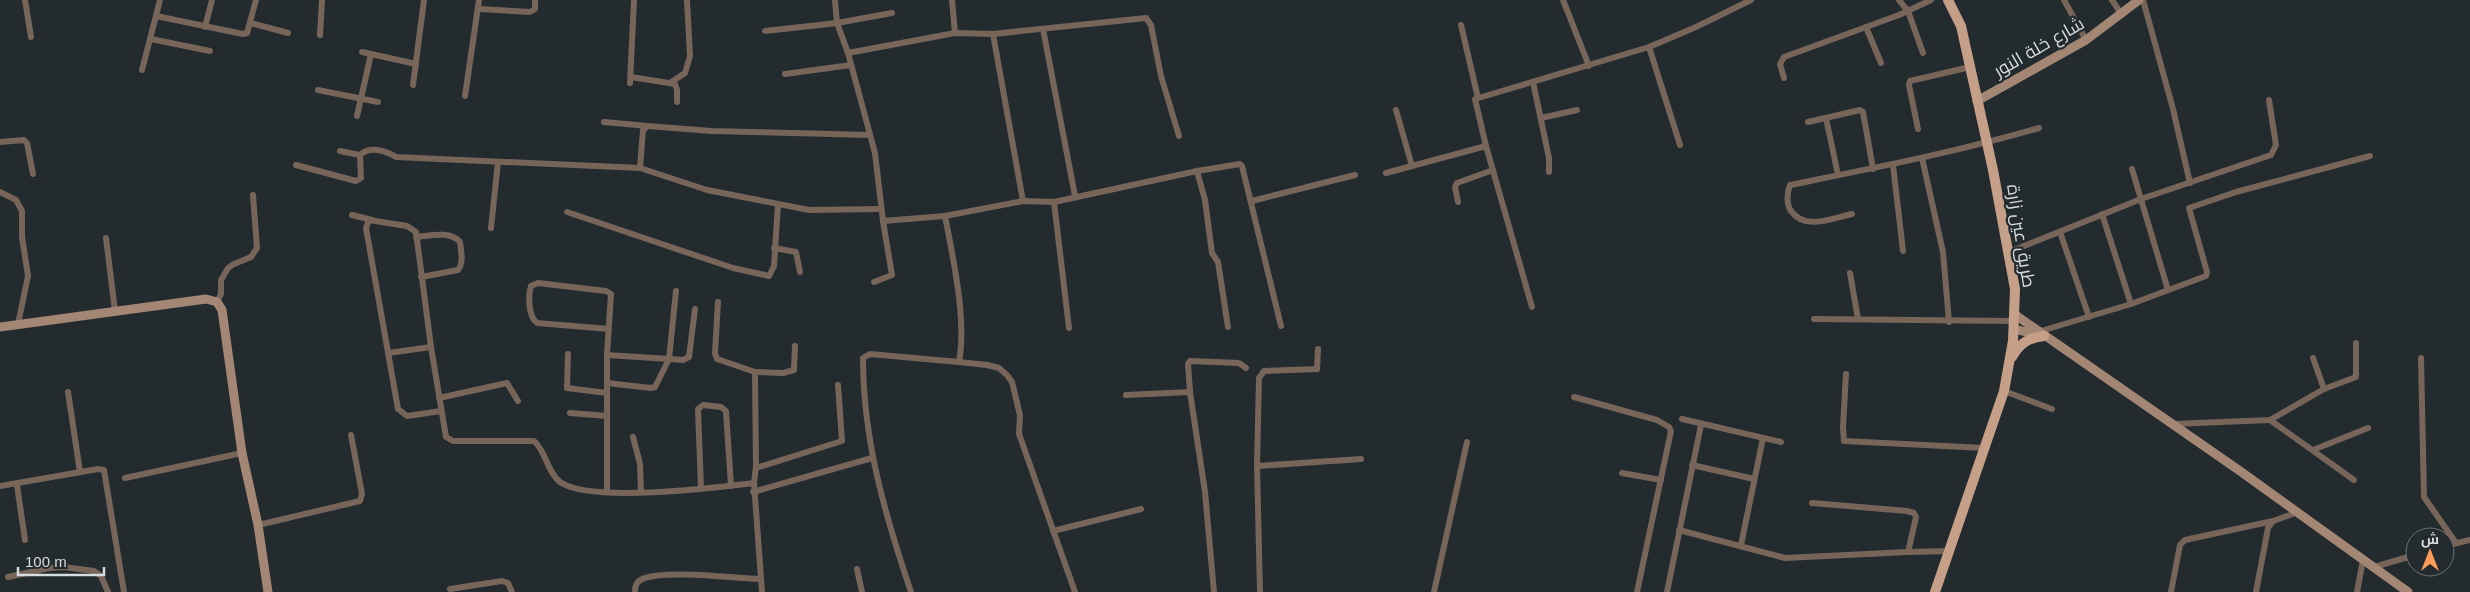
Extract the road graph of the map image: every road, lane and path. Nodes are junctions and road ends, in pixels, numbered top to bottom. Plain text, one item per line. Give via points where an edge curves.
1 (25, 0) edge
2 (160, 0) edge
3 (212, 0) edge
4 (256, 0) edge
5 (322, 0) edge
6 (424, 0) edge
7 (479, 0) edge
8 (535, 0) edge
9 (634, 0) edge
10 (687, 0) edge
11 (835, 0) edge
12 (952, 0) edge
13 (1563, 0) edge
14 (1751, 0) edge
15 (1899, 0) edge
16 (1931, 0) edge
17 (1948, 0) edge
18 (2064, 0) edge
19 (2112, 0) edge
20 (2141, 0) edge
21 (479, 9) junction
22 (1908, 11) junction
23 (892, 13) dead end
24 (2122, 15) junction
25 (156, 16) junction
26 (251, 22) junction
27 (837, 23) junction
28 (1461, 25) dead end
29 (205, 26) junction
30 (1866, 27) junction
31 (1043, 29) junction
32 (765, 31) dead end
33 (288, 33) dead end
34 (955, 33) junction
35 (993, 34) junction
36 (320, 35) dead end
37 (31, 37) dead end
38 (151, 39) junction
39 (2086, 40) junction
40 (1649, 48) junction
41 (210, 51) dead end
42 (362, 52) dead end
43 (848, 53) junction
44 (1924, 53) dead end
45 (371, 54) junction
46 (1881, 63) dead end
47 (416, 64) junction
48 (851, 65) junction
49 (1588, 66) junction
50 (1970, 67) junction
51 (142, 70) dead end
52 (785, 74) dead end
53 (1784, 78) dead end
54 (1533, 82) junction
55 (670, 83) junction
56 (413, 85) dead end
57 (318, 90) dead end
58 (465, 96) dead end
59 (1478, 98) junction
60 (361, 99) junction
61 (2269, 100) dead end
62 (1977, 101) junction
63 (378, 102) dead end
64 (677, 102) dead end
65 (1396, 110) dead end
66 (1577, 110) dead end
67 (358, 116) dead end
68 (1541, 118) junction
69 (1826, 118) junction
70 (604, 122) dead end
71 (1808, 122) dead end
72 (648, 126) junction
73 (2039, 128) dead end
74 (1918, 129) dead end
75 (870, 135) junction
76 (1179, 136) dead end
77 (0, 142) edge
78 (1987, 144) junction
79 (1680, 145) dead end
80 (1486, 146) junction
81 (340, 151) dead end
82 (360, 155) junction
83 (2370, 156) dead end
84 (1922, 158) junction
85 (498, 162) junction
86 (296, 165) dead end
87 (1893, 165) junction
88 (1412, 166) junction
89 (640, 168) junction
90 (1873, 169) junction
91 (2132, 169) dead end
92 (1492, 170) junction
93 (1197, 171) junction
94 (1550, 172) dead end
95 (1386, 173) dead end
96 (33, 174) dead end
97 (1355, 175) dead end
98 (1838, 175) junction
99 (2190, 183) junction
100 (0, 192) edge
101 (254, 195) dead end
102 (1075, 196) junction
103 (2141, 199) junction
104 (1023, 201) junction
105 (1252, 201) junction
106 (1054, 202) junction
107 (1458, 202) dead end
108 (778, 204) junction
109 (881, 209) junction
110 (567, 212) dead end
111 (1852, 214) dead end
112 (2102, 214) junction
113 (352, 216) dead end
114 (945, 216) junction
115 (372, 220) junction
116 (883, 221) junction
117 (491, 228) dead end
118 (2060, 232) junction
119 (416, 237) junction
120 (106, 238) dead end
121 (774, 248) junction
122 (1903, 251) dead end
123 (2009, 252) junction
124 (800, 272) dead end
125 (1850, 273) dead end
126 (422, 276) junction
127 (874, 282) dead end
128 (2168, 290) junction
129 (676, 291) dead end
130 (217, 302) junction
131 (718, 302) dead end
132 (2131, 304) junction
133 (1532, 307) dead end
134 (695, 308) dead end
135 (116, 310) junction
136 (2088, 317) junction
137 (1858, 319) junction
138 (1814, 320) dead end
139 (2014, 321) junction
140 (1949, 322) junction
141 (18, 324) junction
142 (1281, 326) dead end
143 (0, 327) edge
144 (1228, 327) dead end
145 (1069, 328) dead end
146 (609, 329) junction
147 (2045, 335) junction
148 (2356, 343) dead end
149 (794, 346) dead end
150 (431, 347) junction
151 (1318, 349) dead end
152 (388, 353) junction
153 (568, 354) dead end
154 (607, 355) junction
155 (2313, 358) dead end
156 (2421, 358) dead end
157 (669, 359) junction
158 (959, 362) junction
159 (2010, 363) junction
160 (1246, 368) dead end
161 (755, 372) junction
162 (1846, 374) dead end
163 (607, 383) junction
164 (838, 385) dead end
165 (2324, 389) junction
166 (2004, 391) junction
167 (68, 392) dead end
168 (1190, 392) junction
169 (607, 393) junction
170 (1126, 395) dead end
171 (1574, 397) dead end
172 (439, 398) junction
173 (518, 401) dead end
174 (2052, 409) dead end
175 (441, 411) junction
176 (570, 413) dead end
177 (607, 416) junction
178 (1682, 419) dead end
179 (2270, 420) junction
180 (2173, 424) junction
181 (1701, 425) junction
182 (2368, 428) dead end
183 (351, 435) dead end
184 (633, 437) dead end
185 (1764, 438) junction
186 (1468, 442) dead end
187 (1781, 442) dead end
188 (1985, 448) junction
189 (2313, 450) junction
190 (242, 453) junction
191 (872, 458) junction
192 (1361, 459) dead end
193 (1692, 465) junction
194 (756, 466) junction
195 (1257, 466) junction
196 (80, 472) junction
197 (1622, 473) dead end
198 (125, 478) dead end
199 (1754, 479) junction
200 (1661, 480) junction
201 (2354, 480) dead end
202 (754, 484) junction
203 (17, 485) junction
204 (0, 486) edge
205 (731, 486) junction
206 (701, 488) junction
207 (607, 492) junction
208 (641, 492) junction
209 (753, 492) junction
210 (1812, 503) dead end
211 (1141, 509) dead end
212 (2298, 512) junction
213 (2273, 522) junction
214 (258, 525) junction
215 (1679, 530) junction
216 (1053, 531) junction
217 (25, 540) dead end
218 (2470, 540) edge
219 (2456, 543) joint
220 (1741, 545) junction
221 (1950, 551) junction
222 (1908, 552) junction
223 (2405, 558) edge
224 (2363, 560) junction
225 (2374, 567) junction
226 (857, 569) dead end
227 (8, 577) dead end
228 (760, 579) junction
229 (450, 589) dead end
230 (108, 592) edge
231 (124, 592) edge
232 (268, 592) edge
233 (512, 592) edge
234 (635, 592) edge
235 (762, 592) edge
236 (862, 592) edge
237 (911, 592) edge
238 (1074, 592) edge
239 (1214, 592) edge
240 (1260, 592) edge
241 (1434, 592) edge
242 (1637, 592) edge
243 (1667, 592) edge
244 (1935, 592) edge
245 (2171, 592) edge
246 (2256, 592) edge
247 (2357, 592) edge
248 (2406, 592) edge

1 - 37 street
2 - 25 street
3 - 29 street
4 - 26 street
5 - 36 street
6 - 47 street
7 - 21 street
8 - 21 street via 535,9 530,12
9 - 55 street via 630,80
10 - 55 street via 690,56 685,73
11 - 27 street
12 - 34 street
13 - 49 street
14 - 40 street
15 - 22 street
16 - 22 street
17 - 50 main road, طريق عين زارة via 1961,26
18 - 39 street
19 - 24 street
20 - 24 street, شارع خلة النور
20 - 99 street via 2173,109
21 - 58 street
22 - 30 street
22 - 44 street
23 - 27 street
24 - 39 street, شارع خلة النور
25 - 29 street
25 - 38 street
26 - 29 street via 247,33 242,34
26 - 33 street
27 - 32 street
27 - 43 street
28 - 59 street
30 - 46 street
30 - 53 street via 1784,57 1780,64
31 - 35 street
31 - 76 street via 1146,18 1151,25 1161,76
31 - 102 street
34 - 35 street
34 - 43 street
35 - 104 street
38 - 41 street
38 - 51 street
39 - 62 street, شارع خلة النور
40 - 49 street
40 - 79 street
42 - 45 street
43 - 48 street
45 - 47 street
45 - 60 street
47 - 56 street
48 - 52 street
48 - 75 street
49 - 54 street
50 - 62 main road, طريق عين زارة
50 - 74 street via 1910,81
54 - 59 street
54 - 68 street
55 - 64 street via 676,86
57 - 60 street
59 - 80 street via 1475,99 1476,106
60 - 63 street
60 - 67 street
61 - 99 street via 2276,145 2272,155
62 - 78 main road, طريق عين زارة
65 - 88 street
66 - 68 street
68 - 94 street
69 - 71 street
69 - 90 street via 1863,112
69 - 98 street
70 - 72 street
72 - 75 street
72 - 89 street via 643,130
73 - 78 street
75 - 109 street via 878,168
77 - 96 street via 20,140 27,143
78 - 84 street
78 - 123 main road, طريق عين زارة
80 - 88 street
80 - 92 street
81 - 82 street
82 - 85 street via 371,150 396,157
82 - 86 street via 361,178 356,181
83 - 128 street via 2297,174 2189,208 2207,275
84 - 87 street
84 - 140 street via 1943,252
85 - 89 street
85 - 117 street
87 - 90 street
87 - 122 street
88 - 95 street
89 - 108 street via 707,190
90 - 98 street
91 - 103 street
92 - 107 street via 1457,183
92 - 133 street
93 - 102 street
93 - 105 street via 1240,164
93 - 144 street via 1205,200 1212,253 1218,262
97 - 105 street
98 - 111 street via 1790,185 1789,208 1805,222
99 - 103 street
100 - 141 street via 16,200 22,212 28,276
101 - 130 street via 257,248 248,259 228,268 221,280
102 - 106 street
103 - 112 street
103 - 128 street
104 - 106 street
104 - 114 street
105 - 142 street
106 - 145 street
108 - 109 street via 809,210
108 - 121 street
109 - 116 street
110 - 121 street via 733,268 763,275 771,274
112 - 118 street
112 - 132 street
113 - 115 street
114 - 116 street
114 - 158 street via 960,319
115 - 119 street via 413,228
115 - 152 street via 367,222 366,228
116 - 127 street via 892,275
118 - 123 street
118 - 136 street
119 - 126 street
119 - 126 street via 437,235 453,237 460,242 462,262 458,270
120 - 135 street
121 - 124 street via 796,252
123 - 139 main road, طريق عين زارة via 2015,289
125 - 137 street
126 - 150 street
128 - 132 street
129 - 157 street
130 - 135 street via 206,299
130 - 190 street via 222,310
131 - 161 street via 717,359
132 - 136 street
134 - 157 street via 689,357 686,360
135 - 141 street
136 - 147 street
137 - 138 street
137 - 140 street
139 - 140 street
139 - 147 street
139 - 147 street
139 - 159 main road, طريق عين زارة
141 - 143 street
146 - 146 street via 612,296 609,292 538,283 531,286 530,305 536,323
146 - 154 street
147 - 159 main road via 2022,343
147 - 180 street
148 - 165 street via 2356,377
149 - 161 street via 794,370
150 - 152 street
150 - 172 street
151 - 195 street via 1317,369 1261,373 1258,383
152 - 175 street via 401,413 407,416
153 - 169 street via 567,388
154 - 157 street
154 - 163 street
155 - 165 street
156 - 219 street via 2424,497
157 - 163 street via 651,388
158 - 191 street via 864,356 863,382
158 - 216 street via 999,368 1012,382 1020,415 1019,434
159 - 166 main road, طريق عين زارة
160 - 168 street via 1239,363 1190,361
161 - 194 street
162 - 188 street via 1844,441
163 - 169 street
164 - 194 street via 842,441
165 - 179 street
166 - 174 street
166 - 188 main road, طريق عين زارة
167 - 196 street
168 - 170 street
168 - 239 street via 1206,492
169 - 177 street
171 - 200 street via 1657,420 1669,427 1671,435
172 - 173 street via 507,383
172 - 175 street
175 - 207 street via 444,433 449,439 534,441 558,480 581,491
176 - 177 street
177 - 207 street
178 - 181 street
179 - 180 street
179 - 189 street
180 - 212 street
181 - 185 street
181 - 193 street
182 - 189 street
183 - 214 street via 362,494 360,501
184 - 208 street via 639,458
185 - 187 street
185 - 199 street
186 - 241 street
188 - 221 main road, طريق عين زارة
189 - 201 street
190 - 198 street
190 - 214 street
191 - 209 street
191 - 237 street via 888,524
192 - 195 street
193 - 199 street
193 - 215 street
194 - 202 street
195 - 240 street
196 - 203 street
196 - 231 street via 102,469 105,472
197 - 200 street
199 - 220 street
200 - 242 street
202 - 205 street
202 - 209 street
203 - 204 street
203 - 217 street
205 - 206 street
205 - 206 street via 726,411 703,405 698,409
206 - 208 street
207 - 208 street
209 - 228 street
210 - 222 street via 1914,513 1916,517
211 - 216 street
212 - 213 street
212 - 224 street
213 - 245 street via 2185,540 2180,545
213 - 246 street via 2266,534
214 - 232 street
215 - 220 street
215 - 243 street
216 - 238 street
218 - 219 street
220 - 222 street via 1784,558
221 - 222 street
221 - 244 main road, طريق عين زارة
223 - 225 street
224 - 225 street
224 - 247 street
225 - 248 street
226 - 236 street
227 - 230 street via 49,568 94,571
228 - 234 street via 664,575 639,580
228 - 235 street
229 - 233 street via 502,581 508,583

